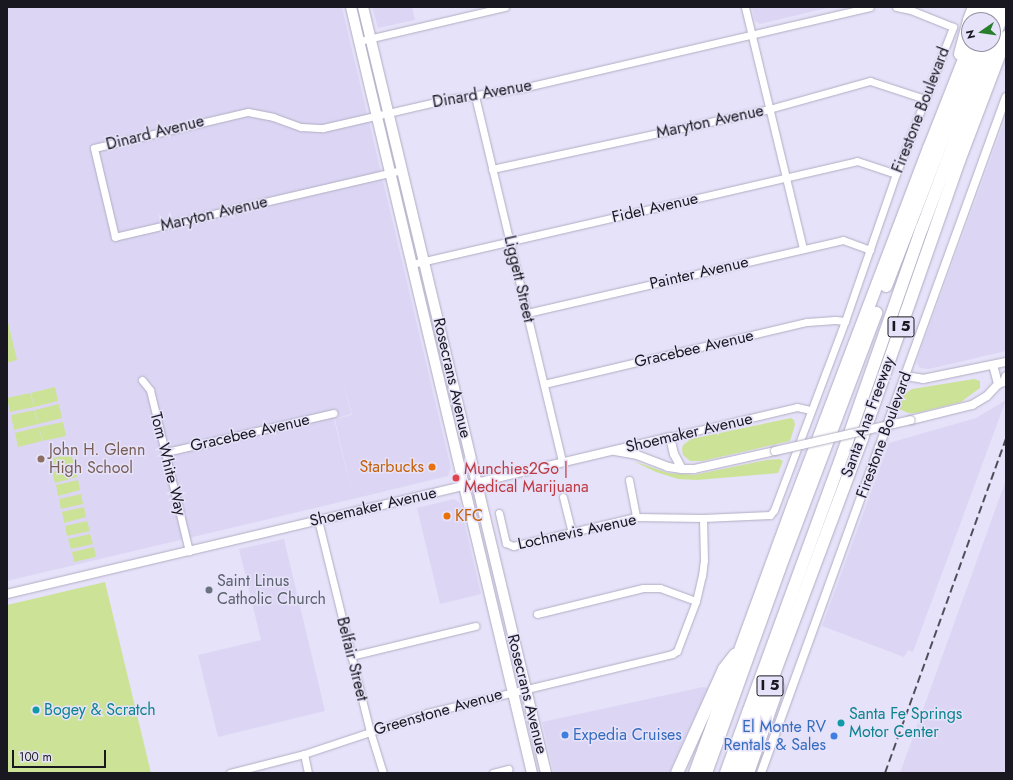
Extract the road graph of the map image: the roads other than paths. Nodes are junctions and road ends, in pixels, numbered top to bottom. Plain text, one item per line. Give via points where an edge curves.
1 (351, 7) edge
2 (363, 7) edge
3 (505, 7) edge
4 (745, 7) edge
5 (870, 7) edge
6 (896, 7) edge
7 (1006, 7) edge
8 (1001, 19) edge
9 (752, 35) junction
10 (1006, 37) edge
11 (371, 39) junction
12 (359, 41) junction
13 (1006, 41) edge
14 (961, 48) edge
15 (967, 52) edge
16 (977, 52) edge
17 (988, 52) edge
18 (999, 55) junction
19 (475, 96) junction
20 (1006, 97) edge
21 (925, 99) junction
22 (769, 109) junction
23 (944, 109) junction
24 (388, 113) junction
25 (376, 116) junction
26 (94, 148) joint
27 (492, 169) junction
28 (402, 170) junction
29 (390, 173) junction
30 (896, 174) junction
31 (786, 177) junction
32 (510, 242) junction
33 (803, 249) junction
34 (870, 250) junction
35 (424, 262) junction
36 (412, 264) junction
37 (527, 313) junction
38 (845, 321) junction
39 (1006, 362) edge
40 (993, 365) junction
41 (905, 376) junction
42 (1006, 376) edge
43 (142, 380) dead end
44 (544, 384) junction
45 (998, 384) junction
46 (454, 390) junction
47 (442, 391) junction
48 (810, 410) junction
49 (334, 413) dead end
50 (670, 437) junction
51 (610, 451) junction
52 (166, 452) junction
53 (562, 462) junction
54 (682, 470) junction
55 (629, 480) dead end
56 (476, 482) junction
57 (464, 485) junction
58 (563, 497) dead end
59 (774, 510) joint
60 (499, 513) dead end
61 (636, 517) junction
62 (703, 518) junction
63 (318, 520) junction
64 (572, 532) junction
65 (189, 551) junction
66 (7, 594) edge
67 (802, 599) junction
68 (696, 601) junction
69 (537, 614) dead end
70 (475, 626) dead end
71 (742, 646) junction
72 (351, 656) junction
73 (525, 688) junction
74 (513, 691) junction
75 (370, 731) junction
76 (304, 754) junction
77 (541, 754) junction
78 (528, 757) junction
79 (508, 769) dead end
80 (230, 773) edge
81 (308, 773) edge
82 (384, 773) edge
83 (493, 773) edge
84 (532, 773) edge
85 (546, 773) edge
86 (677, 773) edge
87 (695, 773) edge
88 (706, 773) edge
89 (726, 773) edge
90 (738, 773) edge
91 (748, 773) edge
92 (761, 773) edge

1 - 12 main road, Rosecrans Avenue
2 - 11 main road, Rosecrans Avenue
3 - 11 street
4 - 9 street
5 - 9 street, Dinard Avenue
6 - 21 street, Firestone Boulevard via 911,10 954,27
7 - 8 highway
9 - 19 street, Dinard Avenue via 522,88
9 - 22 street
10 - 18 highway, Santa Ana Freeway / I 5
11 - 12 street
11 - 24 main road, Rosecrans Avenue
12 - 25 main road, Rosecrans Avenue
13 - 18 highway
14 - 23 highway
15 - 23 highway, I 5
16 - 88 highway via 803,506
17 - 89 highway
18 - 67 highway, Santa Ana Freeway / I 5
19 - 24 street, Dinard Avenue via 444,100
19 - 27 street, Liggett Street
20 - 41 street, Firestone Boulevard
21 - 22 street, Maryton Avenue via 870,81
21 - 30 street, Firestone Boulevard
22 - 27 street, Maryton Avenue
22 - 31 street
23 - 71 highway, I 5
24 - 25 street, Dinard Avenue
24 - 28 main road, Rosecrans Avenue
25 - 26 street, Dinard Avenue via 312,129 260,113 242,112
25 - 29 main road, Rosecrans Avenue
26 - 29 street, Maryton Avenue via 115,237
27 - 32 street, Liggett Street
28 - 29 street, Maryton Avenue
28 - 35 main road, Rosecrans Avenue
29 - 36 main road, Rosecrans Avenue
30 - 31 street, Fidel Avenue via 857,161
30 - 34 street, Firestone Boulevard
31 - 32 street, Fidel Avenue
31 - 33 street
32 - 35 street, Fidel Avenue
32 - 37 street, Liggett Street
33 - 34 street, Painter Avenue via 843,240
33 - 37 street, Painter Avenue
34 - 38 street, Firestone Boulevard
35 - 36 street, Fidel Avenue
35 - 46 main road, Rosecrans Avenue
36 - 47 main road, Rosecrans Avenue
37 - 44 street, Liggett Street
38 - 44 street, Gracebee Avenue via 807,322
38 - 48 street, Firestone Boulevard
39 - 40 street
40 - 41 street via 923,379
40 - 45 street
41 - 92 street, Firestone Boulevard
42 - 45 street via 1004,382
43 - 52 street, Tom White Way via 150,390
44 - 53 street, Liggett Street
45 - 54 street, bridge via 987,396 972,405
46 - 47 main road
46 - 56 main road, Rosecrans Avenue
47 - 57 main road, Rosecrans Avenue
48 - 50 street, Shoemaker Avenue via 797,407
48 - 59 street, Firestone Boulevard
49 - 52 street, Gracebee Avenue
50 - 51 street, Shoemaker Avenue
50 - 54 street
51 - 53 street, Shoemaker Avenue
51 - 54 street via 637,455
52 - 65 street, Tom White Way
53 - 56 street, Shoemaker Avenue
55 - 61 street
56 - 57 street, Shoemaker Avenue
56 - 73 main road, Rosecrans Avenue
57 - 63 street, Shoemaker Avenue
57 - 74 main road, Rosecrans Avenue
58 - 64 street
59 - 62 street, Lochnevis Avenue via 765,516
60 - 64 street, Lochnevis Avenue via 508,546
61 - 62 street, Lochnevis Avenue
61 - 64 street, Lochnevis Avenue
62 - 68 street via 704,560
63 - 65 street, Shoemaker Avenue
63 - 72 street, Belfair Street
65 - 66 street, Shoemaker Avenue
67 - 90 highway, Santa Ana Freeway / I 5
67 - 91 highway via 783,673
68 - 69 street via 660,588 643,588
68 - 73 street, Greenstone Avenue via 677,651 672,654
70 - 72 street
71 - 86 highway via 724,669
71 - 87 highway, I 5
72 - 75 street, Belfair Street
73 - 74 street, Greenstone Avenue
73 - 77 main road, Rosecrans Avenue
74 - 75 street, Greenstone Avenue
74 - 78 main road, Rosecrans Avenue
75 - 76 street, Greenstone Avenue
75 - 82 street, Belfair Street
76 - 80 street, Greenstone Avenue
76 - 81 street
77 - 78 main road
77 - 85 main road, Rosecrans Avenue
78 - 84 main road, Rosecrans Avenue
79 - 83 street

